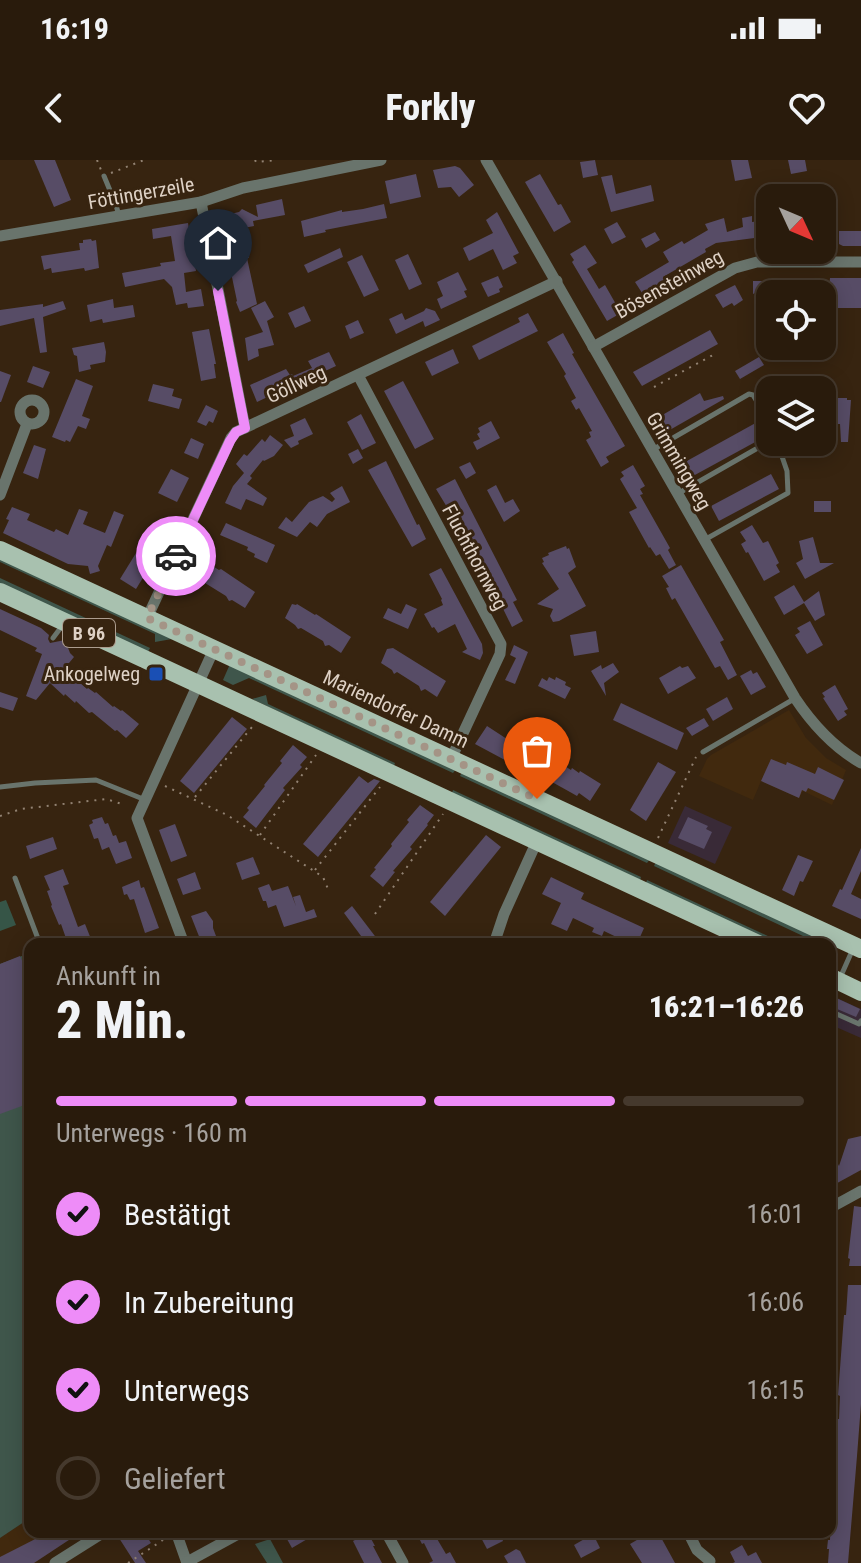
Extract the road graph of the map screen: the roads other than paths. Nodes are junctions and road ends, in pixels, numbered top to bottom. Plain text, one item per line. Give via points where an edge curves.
1 (381, 160) edge
2 (486, 160) edge
3 (104, 176) road end
4 (201, 202) junction
5 (119, 216) junction
6 (0, 236) edge
7 (861, 262) edge
8 (557, 281) junction
9 (593, 347) junction
10 (358, 375) junction
11 (756, 400) edge
12 (27, 424) dead end
13 (245, 428) junction
14 (756, 449) dead end
15 (652, 450) junction
16 (782, 456) edge
17 (678, 494) junction
18 (0, 495) edge
19 (703, 540) junction
20 (0, 550) edge
21 (0, 592) edge
22 (147, 618) junction
23 (64, 621) junction
24 (53, 638) dead end
25 (214, 649) junction
26 (198, 684) junction
27 (795, 698) junction
28 (703, 752) road end
29 (451, 759) junction
30 (861, 763) edge
31 (0, 787) edge
32 (144, 799) junction
33 (537, 841) junction
34 (15, 878) dead end
35 (38, 938) edge
36 (182, 938) edge
37 (496, 938) edge
38 (745, 938) edge
39 (858, 948) edge
40 (836, 976) edge
41 (836, 980) edge
42 (861, 992) edge
43 (836, 1014) edge
44 (861, 1021) edge
45 (861, 1191) edge
46 (836, 1205) edge
47 (95, 1538) edge
48 (178, 1538) edge
49 (231, 1538) edge
50 (389, 1538) edge
51 (691, 1538) edge
52 (710, 1561) dead end
53 (55, 1563) edge
54 (187, 1563) edge
55 (403, 1563) edge

1 - 4 street, Föttingerzeile via 243,188
2 - 8 street, Grimmingweg
3 - 5 lane
4 - 5 street, Föttingerzeile
4 - 13 street
5 - 6 street, Föttingerzeile
7 - 9 street, Bösensteinweg via 757,262 735,268
8 - 9 street, Grimmingweg
8 - 10 street, Göllweg
9 - 15 street, Grimmingweg
10 - 13 street, Göllweg
10 - 29 street, Fluchthornweg via 501,644
11 - 15 lane via 749,394
12 - 18 street
13 - 22 street, Göllweg via 230,441
14 - 17 lane
15 - 17 street, Grimmingweg
16 - 19 lane via 788,493
17 - 19 street, Grimmingweg
19 - 27 street, Grimmingweg
20 - 22 main road, Mariendorfer Damm / B 96
21 - 23 main road, B 96
22 - 25 main road, Mariendorfer Damm / B 96
23 - 24 lane
23 - 26 main road, B 96
25 - 26 street
25 - 29 main road, Mariendorfer Damm / B 96
26 - 32 street
26 - 33 main road, B 96
27 - 28 lane
27 - 30 street, Grimmingweg via 825,736
29 - 39 main road, Mariendorfer Damm / B 96
31 - 32 lane via 96,780
32 - 36 street via 137,818
33 - 37 street
33 - 38 main road, B 96
34 - 35 lane
39 - 40 lane
41 - 42 main road
43 - 44 lane
45 - 46 street
47 - 53 street
48 - 54 street
49 - 54 street
50 - 55 street
51 - 52 street

